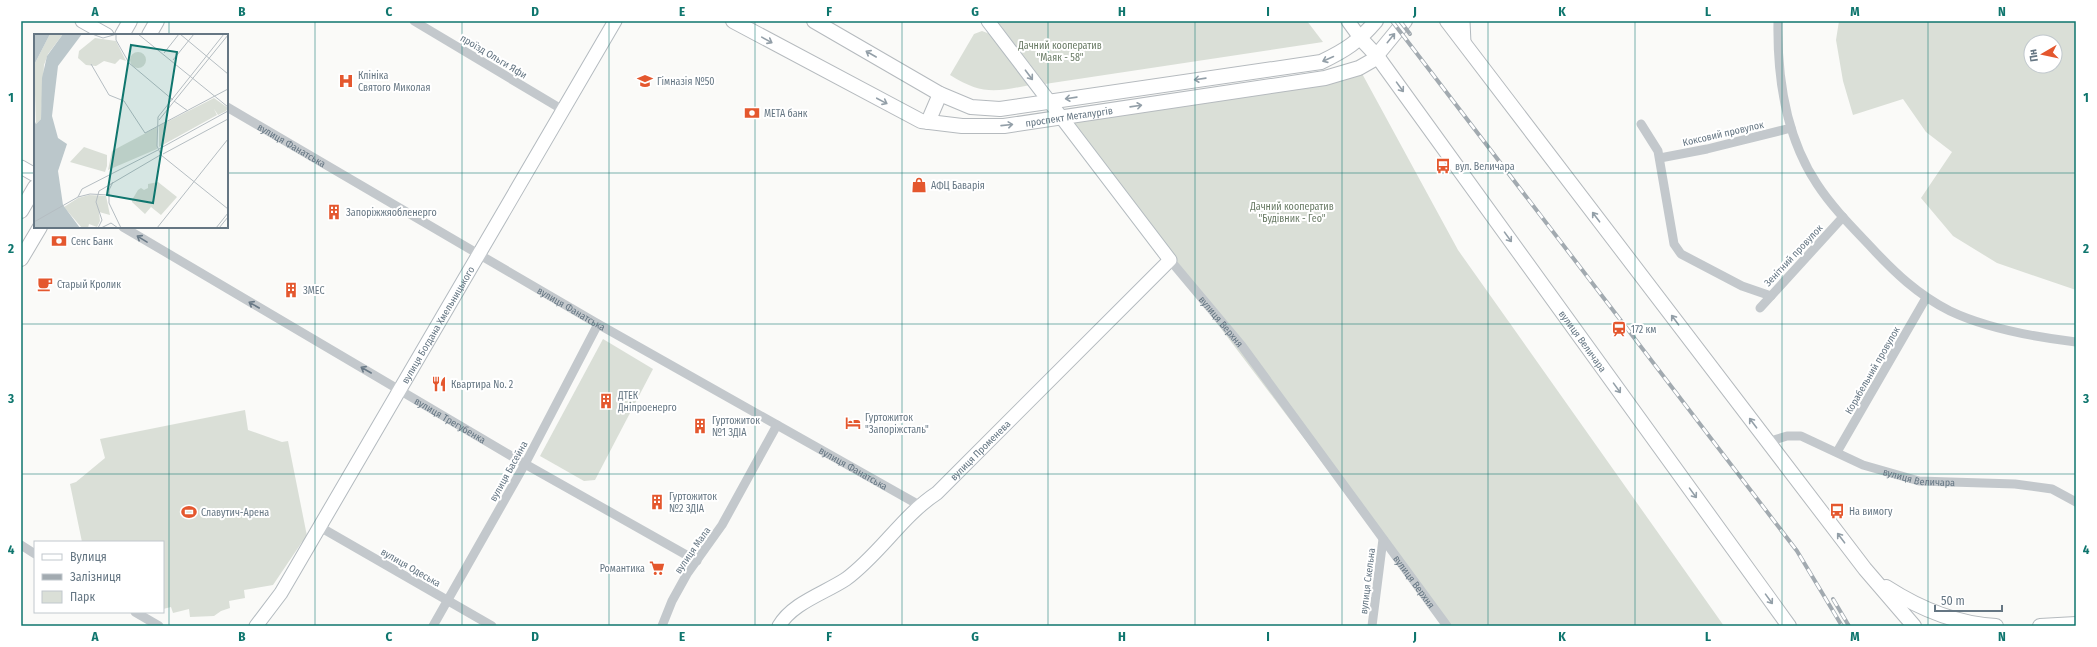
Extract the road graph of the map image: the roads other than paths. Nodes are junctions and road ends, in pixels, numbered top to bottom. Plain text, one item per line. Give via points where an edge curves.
1 (82, 21) edge
2 (130, 21) edge
3 (157, 21) edge
4 (414, 21) edge
5 (615, 21) edge
6 (733, 21) edge
7 (814, 21) edge
8 (988, 21) edge
9 (1348, 21) edge
10 (1376, 21) edge
11 (1405, 21) edge
12 (1447, 21) edge
13 (1463, 21) edge
14 (1778, 21) edge
15 (104, 34) edge
16 (123, 34) edge
17 (150, 34) edge
18 (1361, 39) junction
19 (1464, 43) junction
20 (1377, 56) junction
21 (940, 94) junction
22 (1049, 102) junction
23 (228, 108) edge
24 (563, 110) junction
25 (1061, 117) junction
26 (928, 122) junction
27 (1641, 124) dead end
28 (1792, 128) junction
29 (1660, 158) junction
30 (21, 167) edge
31 (34, 174) edge
32 (34, 189) edge
33 (21, 211) edge
34 (1843, 217) junction
35 (39, 228) edge
36 (125, 228) edge
37 (479, 254) junction
38 (21, 259) edge
39 (1170, 260) junction
40 (1771, 296) junction
41 (1926, 298) junction
42 (1760, 308) dead end
43 (598, 324) junction
44 (2076, 342) edge
45 (400, 389) junction
46 (777, 425) junction
47 (1768, 442) junction
48 (1837, 452) junction
49 (525, 464) junction
50 (2076, 502) edge
51 (919, 505) junction
52 (320, 527) junction
53 (1383, 539) junction
54 (21, 545) edge
55 (34, 553) edge
56 (697, 561) junction
57 (1865, 569) junction
58 (1896, 593) junction
59 (448, 600) junction
60 (137, 613) edge
61 (2076, 624) edge
62 (159, 626) edge
63 (256, 626) edge
64 (433, 626) edge
65 (492, 626) edge
66 (662, 626) edge
67 (779, 626) edge
68 (1372, 626) edge
69 (1447, 626) edge
70 (1789, 626) edge
71 (1914, 626) edge
72 (1945, 626) edge
73 (1996, 626) edge
74 (2040, 626) edge

1 - 15 street
2 - 16 main road
3 - 17 main road
4 - 24 street, проїзд Ольги Яфи
5 - 24 street, вулиця Богдана Хмельницького
6 -> 26 main road, проспект Металургів
21 -> 7 main road, проспект Металургів
8 -> 22 street, вулиця Верхня
9 - 18 street
10 - 18 main road, проспект Металургів
20 -> 11 main road, проспект Металургів
12 - 19 main road
13 - 19 street
14 - 28 street via 1777,47 1780,72
18 - 20 main road, вулиця Величара
18 -> 22 main road, проспект Металургів via 1345,51 1321,62
47 -> 19 main road
25 -> 20 main road, проспект Металургів via 1325,78 1359,68
20 -> 70 main road, вулиця Величара
21 - 22 main road, проспект Металургів via 971,107 1000,109
21 - 26 main road
22 - 25 street, вулиця Верхня
23 - 37 street, вулиця Фанатська
24 - 37 street, вулиця Богдана Хмельницького
26 -> 25 main road, проспект Металургів via 962,126 1004,126
25 - 39 street, вулиця Верхня
27 - 29 street
28 - 29 street, Коксовий провулок
28 - 34 street via 1807,168 1817,185
29 - 40 street via 1674,244 1681,254 1742,286
30 - 31 street
32 - 33 main road
34 - 40 street, Зенітний провулок
34 - 41 street via 1897,274
35 - 38 main road
45 -> 36 street, вулиця Трегубенка
37 - 43 street, вулиця Фанатська
37 - 45 street, вулиця Богдана Хмельницького
39 - 51 street, вулиця Променева via 936,493
39 - 53 street, вулиця Верхня via 1242,346
40 - 42 street, Зенітний провулок
41 - 44 street via 1986,324 2039,338
41 - 48 street, Корабельний провулок
43 - 46 street, вулиця Фанатська
43 - 49 street, вулиця Басейна
45 - 49 street, вулиця Трегубенка
45 - 52 street, вулиця Богдана Хмельницького
46 - 51 street, вулиця Фанатська
46 - 56 street, вулиця Мала via 722,525
47 - 48 street, вулиця Величара via 1787,436 1801,436
57 -> 47 main road
48 - 50 street, вулиця Величара via 1863,465 1919,481 2015,484 2052,489
49 - 56 street, вулиця Трегубенка
49 - 59 street, вулиця Басейна
51 - 67 street, вулиця Променева via 878,551 846,578 798,607
52 - 59 street, вулиця Одеська
52 - 63 street, вулиця Богдана Хмельницького via 282,593
53 - 68 street, вулиця Скельна
53 - 69 street, вулиця Верхня
54 - 55 street
56 - 66 street, вулиця Мала via 672,601
57 - 58 main road
57 - 71 main road
58 - 72 main road via 1924,617
58 - 73 main road via 1946,617
59 - 64 street, вулиця Басейна
59 - 65 street, вулиця Одеська
60 - 62 street
61 - 74 main road

